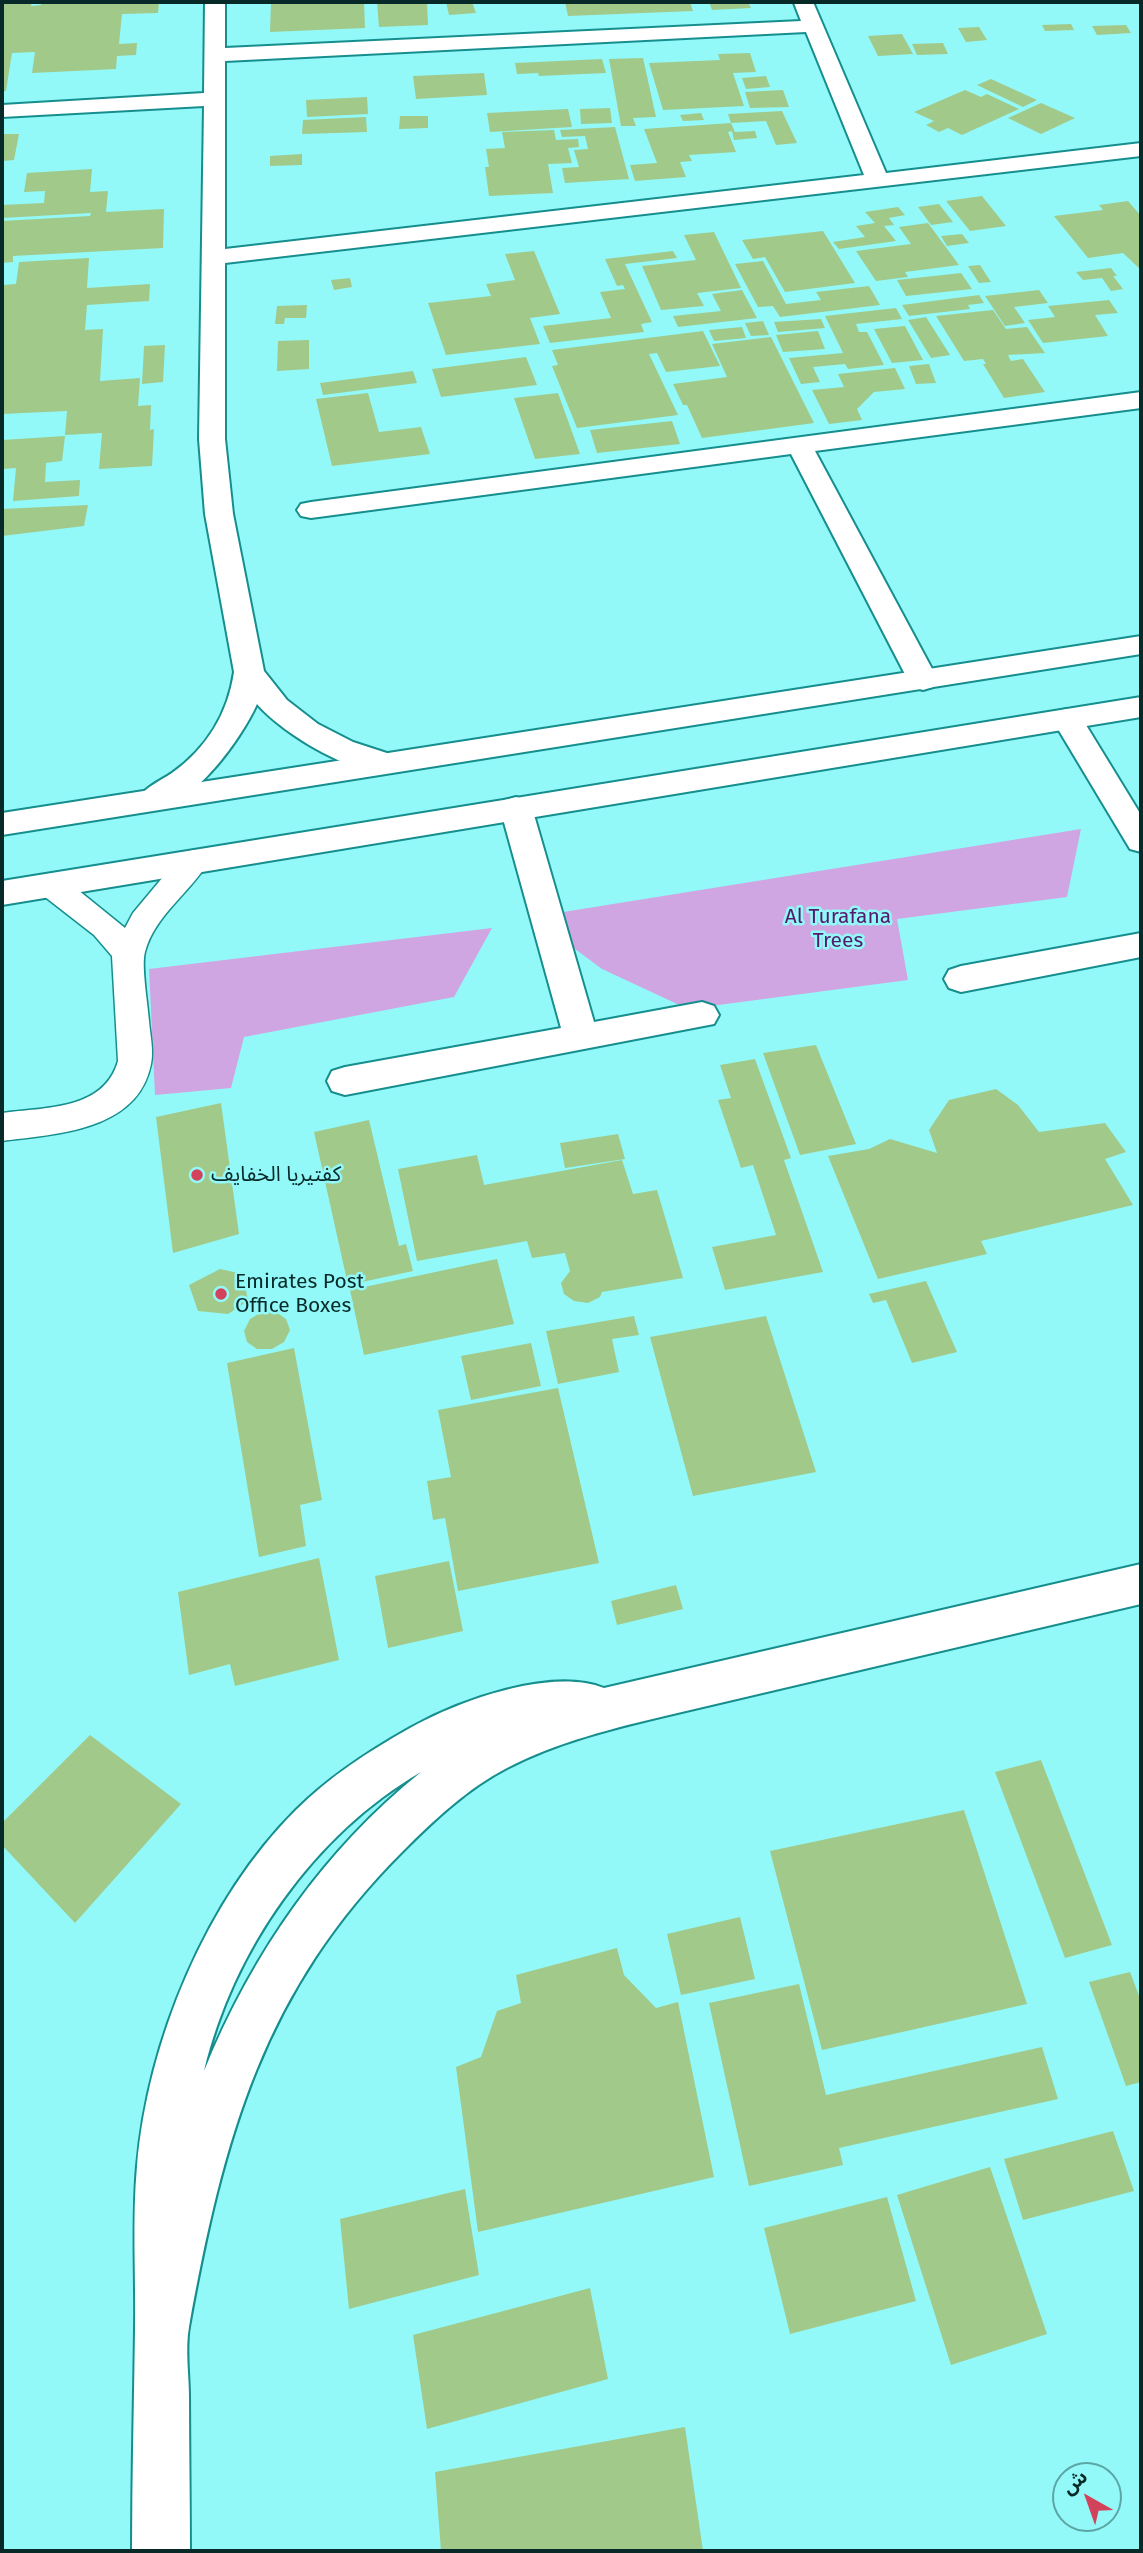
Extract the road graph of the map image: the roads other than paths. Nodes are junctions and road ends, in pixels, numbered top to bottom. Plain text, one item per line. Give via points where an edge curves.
1 (215, 2) edge
2 (803, 2) edge
3 (813, 26) junction
4 (215, 55) junction
5 (214, 99) junction
6 (2, 111) edge
7 (1131, 158) edge
8 (877, 179) junction
9 (214, 257) junction
10 (1141, 400) edge
11 (799, 445) junction
12 (312, 510) dead end
13 (1141, 645) edge
14 (248, 672) junction
15 (923, 680) junction
16 (1141, 707) edge
17 (1068, 719) junction
18 (385, 763) junction
19 (153, 800) junction
20 (516, 808) junction
21 (2, 824) edge
22 (1141, 841) edge
23 (194, 861) junction
24 (51, 885) junction
25 (2, 892) edge
26 (1141, 945) edge
27 (128, 953) junction
28 (961, 979) dead end
29 (702, 1015) dead end
30 (581, 1038) junction
31 (345, 1081) dead end
32 (2, 1127) edge
33 (1141, 1584) edge
34 (161, 2551) edge

1 - 4 street
2 - 3 street
3 - 4 street
3 - 8 street
4 - 5 street
5 - 6 street
5 - 9 street
7 - 8 street
8 - 9 street
9 - 14 street via 215,487
10 - 11 street
11 - 12 street
11 - 15 street
13 - 15 street
14 - 18 street via 284,717 312,737
14 - 19 street via 245,698 213,752
15 - 18 street
16 - 17 street
17 - 20 street
17 - 22 street
18 - 19 street
19 - 21 street
20 - 23 street
20 - 30 street
23 - 24 street
23 - 27 lane via 144,921
24 - 25 street
24 - 27 lane via 88,912
26 - 28 street
27 - 32 lane via 135,1061 134,1075 125,1089 93,1111
29 - 30 street
30 - 31 street
33 - 34 street via 622,1704 489,1752 429,1794 374,1844 324,1904 278,1971 240,2045 208,2128 165,2320

